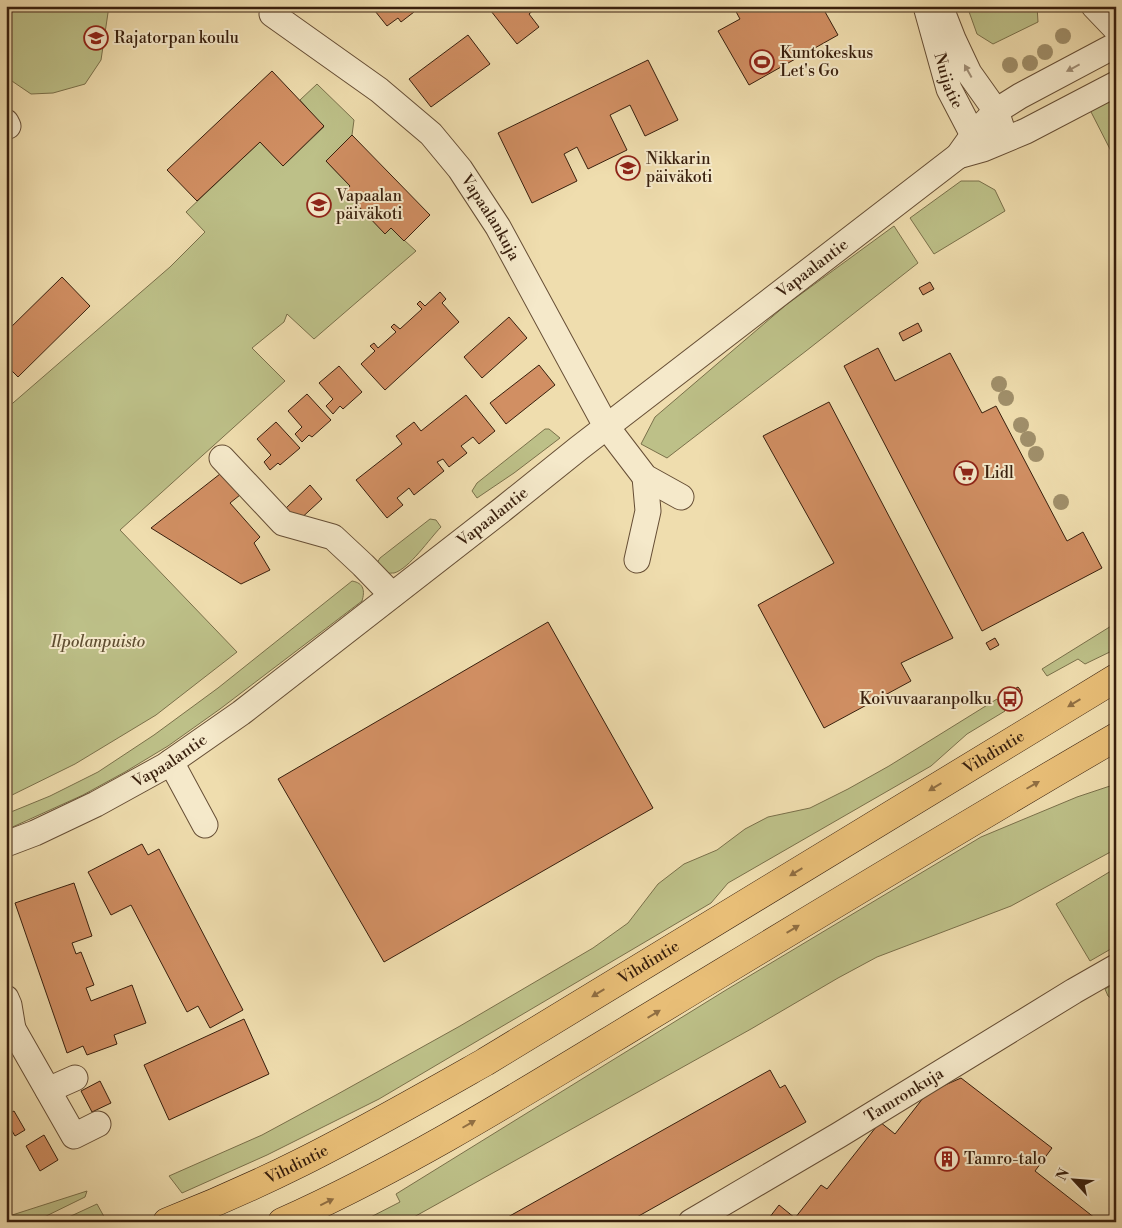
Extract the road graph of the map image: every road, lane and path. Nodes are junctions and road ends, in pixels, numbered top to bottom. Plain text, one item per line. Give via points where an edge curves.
1 (927, 6) edge
2 (940, 6) edge
3 (1094, 6) edge
4 (272, 14) dead end
5 (1116, 29) edge
6 (1116, 45) edge
7 (1116, 84) edge
8 (996, 111) junction
9 (1006, 140) junction
10 (978, 142) junction
11 (606, 426) junction
12 (222, 458) dead end
13 (645, 477) junction
14 (682, 497) dead end
15 (638, 560) dead end
16 (392, 595) junction
17 (1116, 678) edge
18 (1116, 737) edge
19 (171, 762) junction
20 (205, 825) dead end
21 (6, 844) edge
22 (1116, 966) edge
23 (6, 998) edge
24 (10, 1032) edge
25 (75, 1078) dead end
26 (48, 1090) junction
27 (98, 1124) dead end
28 (167, 1222) edge
29 (282, 1222) edge
30 (690, 1222) edge

1 - 10 street, Nuijatie via 949,89
8 -> 2 street, Nuijatie via 969,72
3 - 5 street
4 - 11 street, Vapaalankuja via 379,90 431,134 460,169 498,227
6 -> 8 street
7 - 9 street, Vapaalantie
8 - 9 street, Nuijatie
8 - 10 street
9 - 10 street, Vapaalantie
10 - 11 street, Vapaalantie
11 - 13 street, Vapaalankuja
11 - 16 street, Vapaalantie
12 - 16 street via 283,522 333,537
13 - 14 street
13 - 15 street via 648,511
16 - 19 street, Vapaalantie via 241,713
17 -> 28 main road, Vihdintie via 477,1067 302,1162
29 -> 18 main road via 328,1202 513,1099
19 - 20 street
19 - 21 street, Vapaalantie via 96,804
22 - 30 street, Tamronkuja
23 - 24 street
24 - 26 street
25 - 26 street
26 - 27 street via 74,1136

